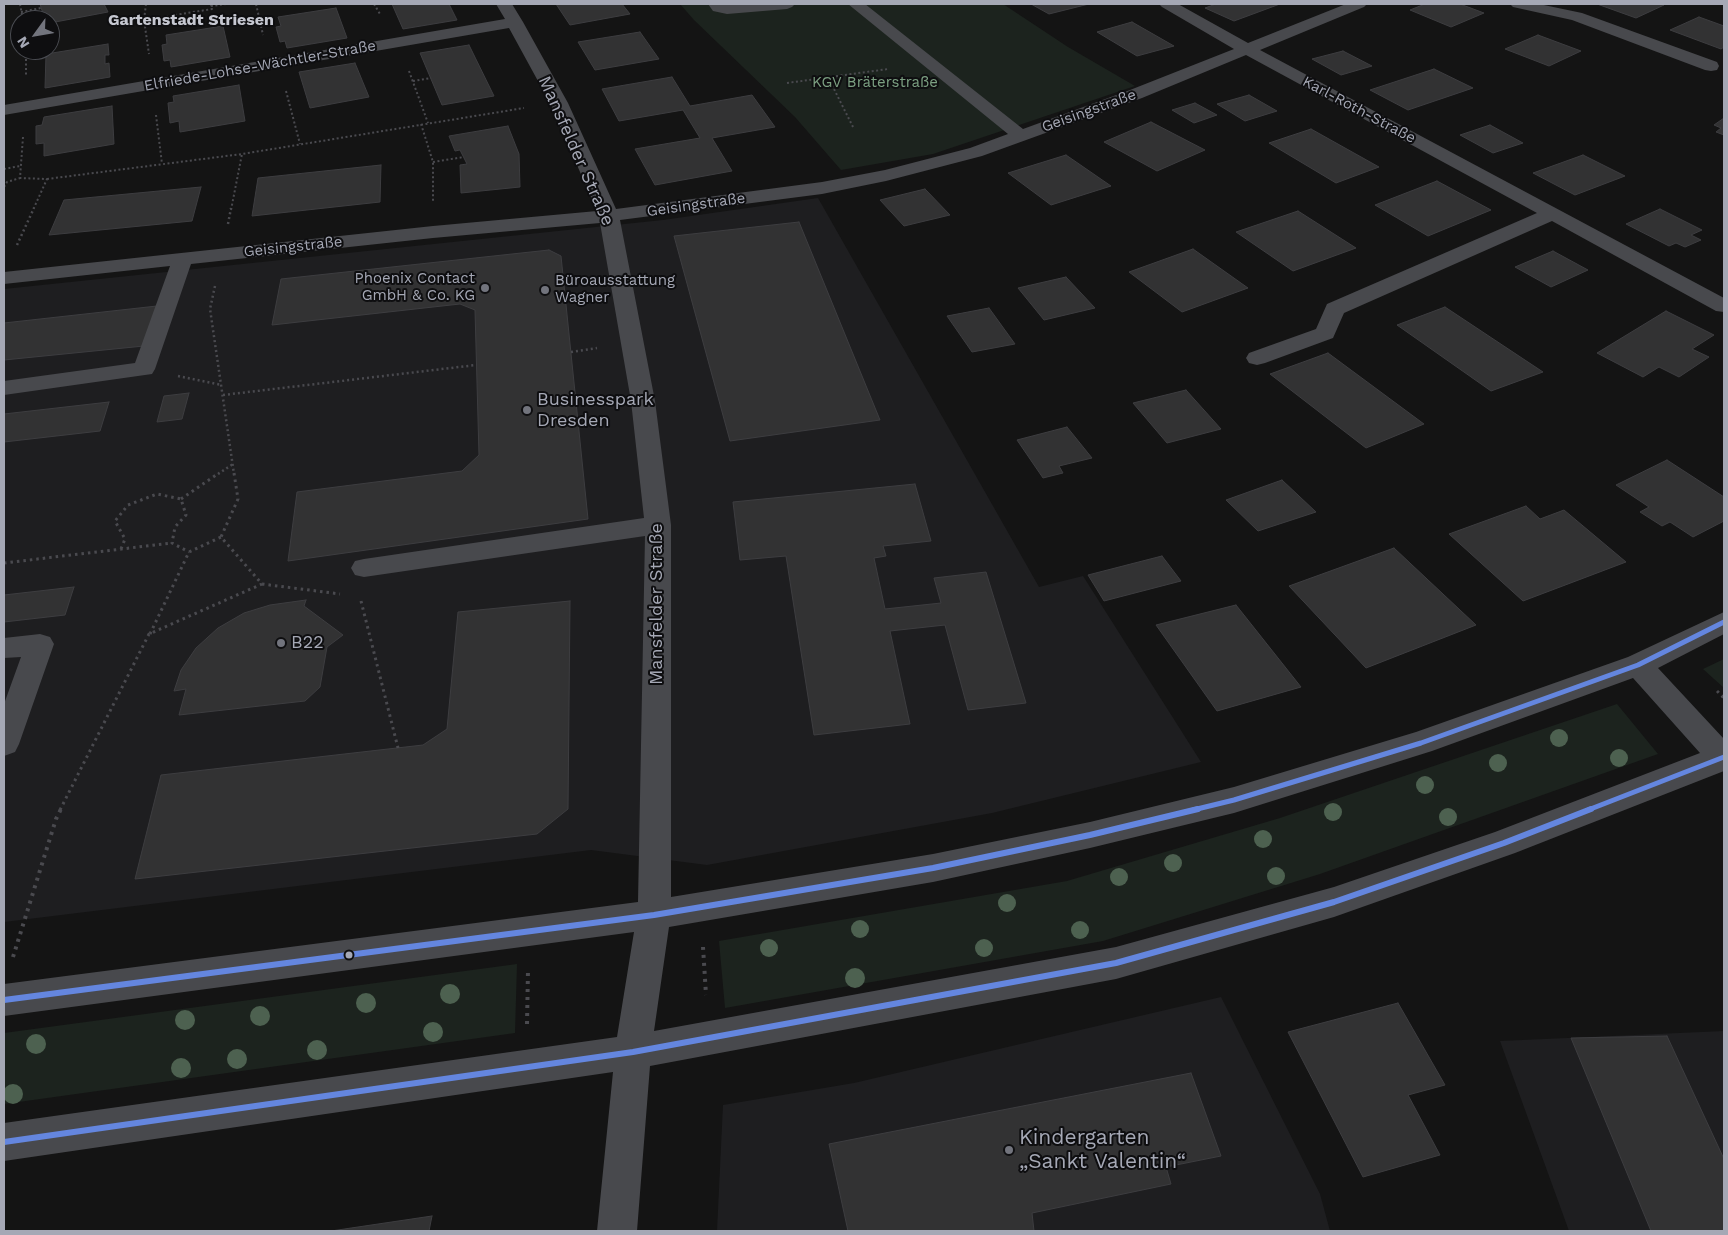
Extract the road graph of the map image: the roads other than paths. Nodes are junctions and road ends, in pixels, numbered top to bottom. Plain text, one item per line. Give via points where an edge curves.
1 (504, 4) edge
2 (716, 4) edge
3 (787, 4) edge
4 (856, 4) edge
5 (1167, 4) edge
6 (1359, 4) edge
7 (1518, 4) edge
8 (516, 22) junction
9 (1247, 49) junction
10 (1711, 66) dead end
11 (4, 110) edge
12 (1021, 136) junction
13 (1552, 214) junction
14 (609, 216) junction
15 (183, 258) junction
16 (4, 278) edge
17 (1724, 306) edge
18 (1258, 358) dead end
19 (4, 388) edge
20 (658, 525) junction
21 (364, 568) dead end
22 (1724, 622) edge
23 (4, 648) edge
24 (1638, 665) junction
25 (4, 744) edge
26 (1724, 758) edge
27 (654, 916) junction
28 (4, 1000) edge
29 (633, 1052) junction
30 (4, 1142) edge
31 (617, 1231) edge

1 - 8 street, Mansfelder Straße
2 - 3 street via 718,8 727,9
4 - 12 street
5 - 9 street, Karl-Roth-Straße
6 - 9 street, Geisingstraße
7 - 10 street via 1576,16
8 - 11 street, Elfriede-Lohse-Wächtler-Straße
8 - 14 street, Mansfelder Straße via 559,103
9 - 12 street, Geisingstraße
9 - 13 street, Karl-Roth-Straße
12 - 14 street, Geisingstraße via 931,164 822,188
13 - 17 street, Karl-Roth-Straße
13 - 18 street via 1335,309 1325,333
14 - 15 street, Geisingstraße
14 - 20 street, Mansfelder Straße via 643,401
15 - 16 street, Geisingstraße
15 - 19 street via 144,369
20 - 21 street
20 - 27 street, Mansfelder Straße
22 - 24 street
23 - 25 street via 40,644
24 - 26 street
24 - 27 street via 1421,743 1234,800 933,868
26 - 29 street via 1504,843 1342,898 1116,963
27 - 28 street
27 - 29 street, Mansfelder Straße
29 - 30 street
29 - 31 street, Mansfelder Straße

